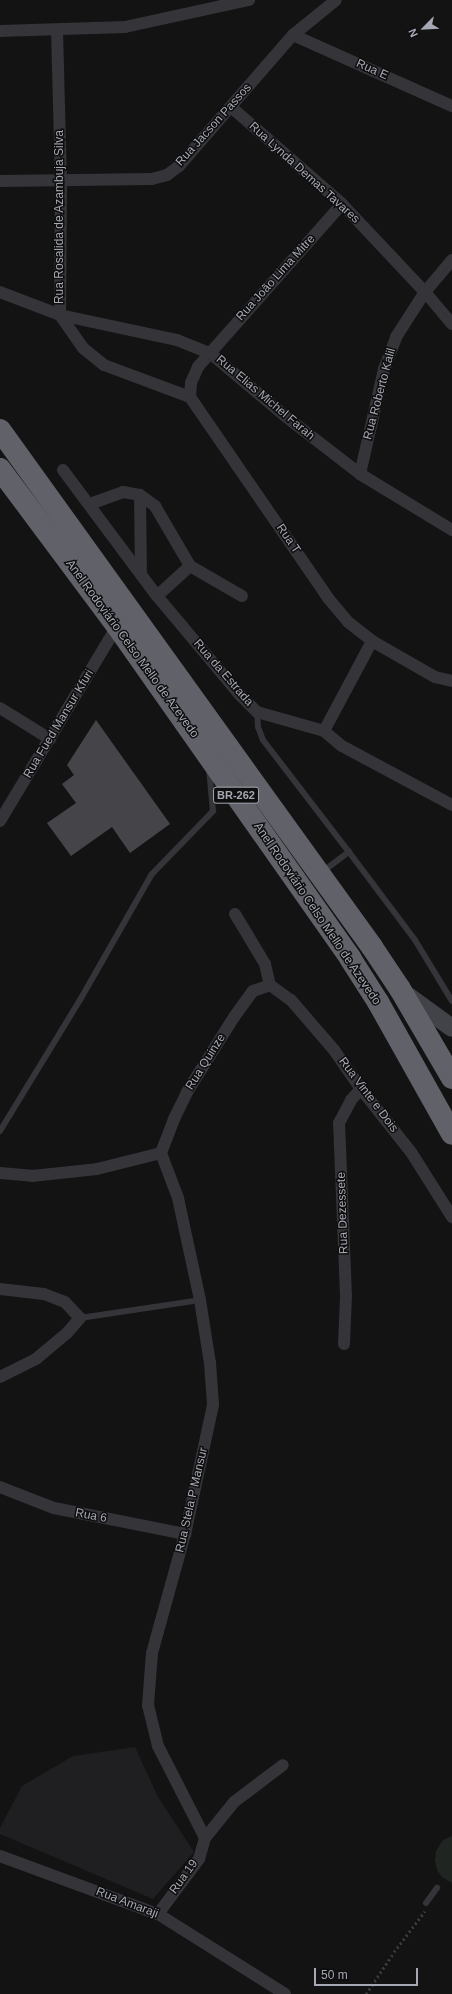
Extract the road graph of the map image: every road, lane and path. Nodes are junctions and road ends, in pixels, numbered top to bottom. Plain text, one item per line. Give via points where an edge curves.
1 (249, 0) edge
2 (336, 0) edge
3 (57, 30) junction
4 (0, 31) edge
5 (293, 35) junction
6 (452, 106) edge
7 (231, 107) junction
8 (61, 180) junction
9 (0, 181) edge
10 (342, 204) junction
11 (452, 260) edge
12 (0, 292) edge
13 (425, 292) junction
14 (60, 315) junction
15 (452, 324) edge
16 (210, 352) junction
17 (190, 397) junction
18 (0, 430) edge
19 (0, 469) edge
20 (63, 470) dead end
21 (360, 474) junction
22 (140, 495) junction
23 (90, 504) junction
24 (452, 530) edge
25 (190, 566) junction
26 (141, 574) junction
27 (157, 596) junction
28 (242, 596) dead end
29 (117, 626) junction
30 (372, 641) junction
31 (452, 681) edge
32 (0, 708) edge
33 (257, 712) junction
34 (324, 731) junction
35 (50, 739) junction
36 (208, 754) junction
37 (452, 805) edge
38 (0, 821) edge
39 (350, 852) junction
40 (320, 874) junction
41 (236, 914) dead end
42 (270, 985) junction
43 (400, 989) junction
44 (452, 1000) edge
45 (452, 1028) edge
46 (452, 1078) edge
47 (361, 1089) junction
48 (0, 1131) edge
49 (452, 1134) edge
50 (161, 1152) junction
51 (0, 1173) edge
52 (452, 1217) edge
53 (0, 1289) edge
54 (200, 1300) junction
55 (80, 1318) junction
56 (344, 1344) dead end
57 (0, 1377) edge
58 (0, 1487) edge
59 (186, 1534) junction
60 (283, 1765) dead end
61 (205, 1838) junction
62 (0, 1856) edge
63 (437, 1888) dead end
64 (428, 1904) joint
65 (158, 1914) junction
66 (285, 1994) edge
67 (366, 1994) edge

1 - 3 street via 125,27
2 - 5 street, Rua Jacson Passos
3 - 4 street
3 - 8 street, Rua Rosalida de Azambuja Silva
5 - 6 street, Rua E
5 - 7 street, Rua Jacson Passos
7 - 8 street, Rua Jacson Passos via 179,166 167,175 152,179
7 - 10 street, Rua Lynda Demas Tavares
8 - 9 street, Rua Jacson Passos
8 - 14 street, Rua Rosalida de Azambuja Silva
10 - 13 street, Rua Lynda Demas Tavares
10 - 16 street, Rua João Lima Mitre
11 - 13 street, Rua Roberto Kalil
12 - 14 street, Rua Elias Michel Farah
13 - 15 street, Rua Lynda Demas Tavares
13 - 21 street, Rua Roberto Kalil via 396,337 384,369
14 - 16 street, Rua Elias Michel Farah via 177,340
14 - 17 street, Rua Rosalida de Azambuja Silva via 83,348 104,365
16 - 17 street via 190,383
16 - 21 street, Rua Elias Michel Farah via 285,416
17 - 30 street, Rua T via 328,598 348,622
18 - 40 highway, Anel Rodoviário Celso Mello de Azevedo / BR-262
19 - 29 highway, Anel Rodoviário Celso Mello de Azevedo / BR-262
20 - 23 street, Rua da Estrada
21 - 24 street, Rua Elias Michel Farah
22 - 23 street via 123,492
22 - 25 street via 155,506
22 - 26 street
23 - 26 street, Rua da Estrada
25 - 27 street
25 - 28 street
26 - 27 street, Rua da Estrada
27 - 33 street, Rua da Estrada
29 - 35 street, Rua Fued Mansur Kfuri
29 - 36 highway, Anel Rodoviário Celso Mello de Azevedo / BR-262
30 - 31 street, Rua T via 435,677
30 - 34 street
32 - 35 street
33 - 34 street, Rua da Estrada
33 - 39 lane via 258,728 263,740
34 - 37 street, Rua da Estrada via 342,746
35 - 38 street, Rua Fued Mansur Kfuri
36 - 48 lane via 213,811 152,874 80,1000
36 - 49 highway, Anel Rodoviário Celso Mello de Azevedo / BR-262 via 350,958 378,1002
39 - 40 lane
39 - 44 lane via 415,940
40 - 43 highway, Anel Rodoviário Celso Mello de Azevedo / BR-262
41 - 42 street via 265,964
42 - 47 street, Rua Vinte e Dois via 291,1000 334,1050
42 - 50 street, Rua Quinze via 253,991 234,1017 187,1092
43 - 45 main road, Anel Rodoviário Celso Mello de Azevedo
43 - 46 highway, Anel Rodoviário Celso Mello de Azevedo / BR-262
47 - 52 street, Rua Vinte e Dois via 411,1152
47 - 56 street, Rua Dezessete via 351,1100 340,1123 346,1296
50 - 51 street via 97,1169 32,1176
50 - 54 street, Rua Stela P Mansur via 178,1198
53 - 55 street via 44,1294 65,1302
54 - 55 lane
54 - 59 street, Rua Stela P Mansur via 210,1364 213,1405
55 - 57 street via 67,1333 36,1359
58 - 59 street, Rua 6 via 54,1508
59 - 61 street, Rua Stela P Mansur via 152,1653 148,1705 158,1746
60 - 61 street via 234,1802
61 - 65 street, Rua 19 via 198,1859
62 - 65 street, Rua Amaraji
63 - 64 lane
64 - 67 path
65 - 66 street, Rua Amaraji

